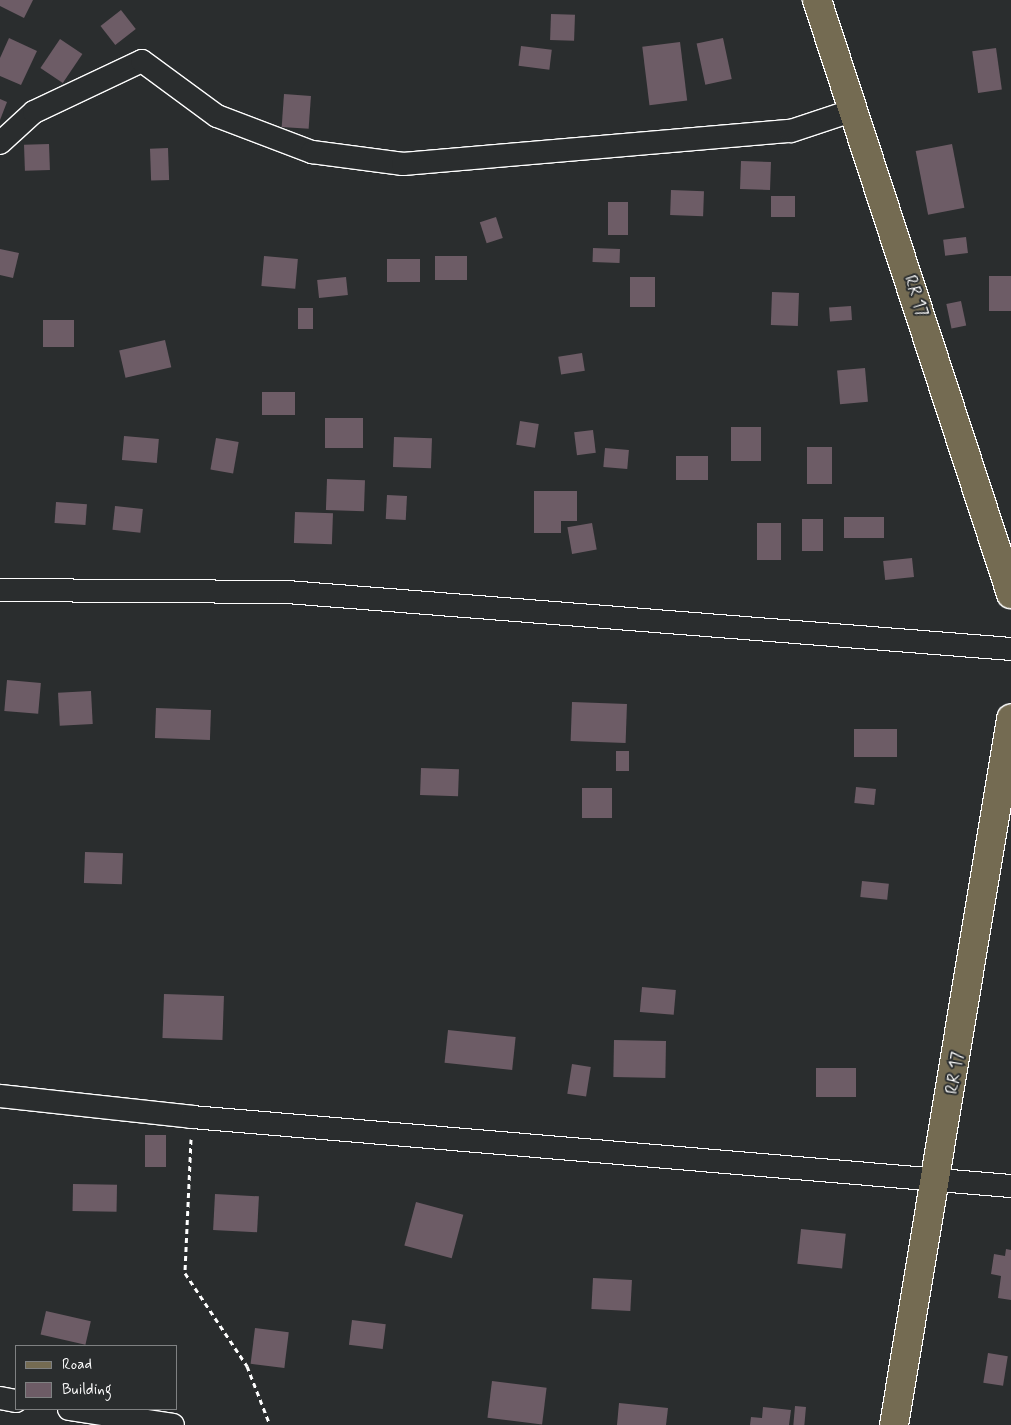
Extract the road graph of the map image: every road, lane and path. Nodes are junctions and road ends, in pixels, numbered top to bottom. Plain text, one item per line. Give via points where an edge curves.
1 (817, 0) edge
2 (854, 110) junction
3 (0, 143) edge
4 (0, 590) edge
5 (1011, 594) edge
6 (1011, 649) edge
7 (1011, 719) edge
8 (0, 1096) edge
9 (192, 1117) junction
10 (938, 1180) junction
11 (1011, 1186) edge
12 (0, 1398) edge
13 (15, 1400) edge
14 (76, 1410) edge
15 (173, 1425) edge
16 (270, 1425) edge
17 (894, 1425) edge

1 - 2 main road, RR 17 / RR 17
2 - 3 street via 791,131 403,164 312,152 217,116 142,61 34,112
2 - 5 main road, RR 17 / RR 17
4 - 6 street via 288,592
7 - 10 main road, RR 17 / RR 17
8 - 9 street
9 - 10 street
9 - 16 path via 185,1273 247,1366
10 - 11 street
10 - 17 main road, RR 17 / RR 17
12 - 13 street
14 - 15 street

